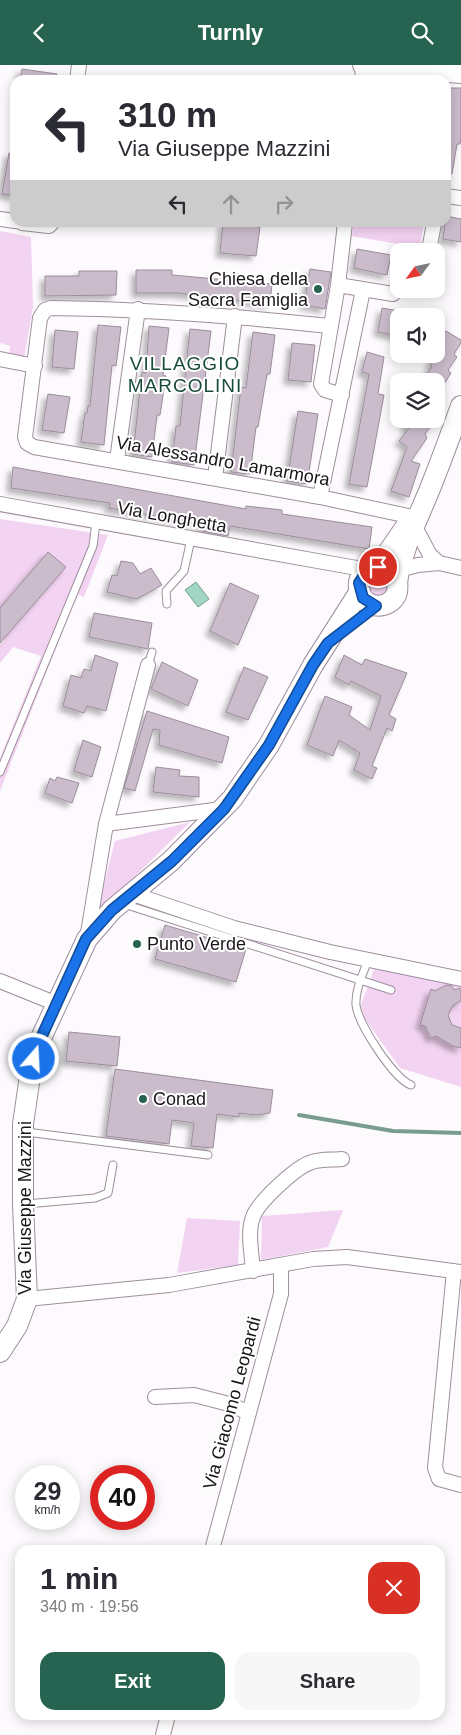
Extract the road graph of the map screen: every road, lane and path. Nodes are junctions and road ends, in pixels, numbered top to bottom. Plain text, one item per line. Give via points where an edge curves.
1 (363, 65) edge
2 (461, 73) edge
3 (345, 227) edge
4 (433, 227) edge
5 (430, 243) edge
6 (338, 285) junction
7 (363, 290) junction
8 (390, 294) edge
9 (138, 309) junction
10 (235, 316) junction
11 (329, 326) junction
12 (0, 359) edge
13 (35, 367) junction
14 (342, 395) junction
15 (461, 406) edge
16 (117, 460) junction
17 (215, 478) junction
18 (320, 497) junction
19 (0, 504) edge
20 (415, 517) junction
21 (96, 523) junction
22 (191, 539) junction
23 (439, 563) junction
24 (461, 568) edge
25 (398, 575) junction
26 (366, 578) junction
27 (167, 604) dead end
28 (376, 606) junction
29 (328, 643) junction
30 (150, 658) dead end
31 (0, 772) edge
32 (224, 809) junction
33 (106, 824) junction
34 (127, 899) junction
35 (86, 939) junction
36 (368, 960) junction
37 (461, 979) edge
38 (0, 981) edge
39 (361, 981) junction
40 (391, 990) dead end
41 (57, 1004) junction
42 (410, 1085) dead end
43 (23, 1132) junction
44 (208, 1155) dead end
45 (342, 1159) dead end
46 (113, 1165) dead end
47 (23, 1204) junction
48 (281, 1265) junction
49 (253, 1271) junction
50 (457, 1272) edge
51 (27, 1299) junction
52 (0, 1352) edge
53 (155, 1397) dead end
54 (249, 1413) junction
55 (461, 1485) edge
56 (213, 1545) edge
57 (167, 1720) edge
58 (163, 1735) edge

1 - 2 street
3 - 6 street
4 - 5 street
6 - 7 street
6 - 11 street
7 - 8 street
7 - 14 street
9 - 10 street
9 - 13 street via 45,310 40,318
9 - 16 street
10 - 11 street
10 - 17 street
11 - 14 street via 321,383 325,390
12 - 13 street
13 - 16 street, Via Alessandro Lamarmora via 25,437 27,443 34,447
14 - 18 street
15 - 20 street, Via Giuseppe Mazzini via 433,482
16 - 17 street, Via Alessandro Lamarmora
17 - 18 street, Via Alessandro Lamarmora
18 - 20 street, Via Alessandro Lamarmora
19 - 21 street, Via Longhetta
20 - 23 street via 430,555
20 - 25 street, Via Giuseppe Mazzini
20 - 26 street, Via Giuseppe Mazzini
21 - 22 street, Via Longhetta
21 - 31 lane via 93,546 27,699
22 - 26 street, Via Longhetta via 338,566 351,565
22 - 27 lane via 184,571 166,591
23 - 24 street
23 - 25 street via 418,565
25 - 26 street via 386,568
25 - 28 street, Via Giuseppe Mazzini via 397,594 384,606
26 - 28 street via 368,603
26 - 29 street, Via Giuseppe Mazzini
28 - 29 street, Via Giuseppe Mazzini
29 - 32 street, Via Giuseppe Mazzini via 269,745
30 - 33 street, Via Giuseppe Mazzini
32 - 33 street
32 - 34 street, Via Giuseppe Mazzini via 172,861
33 - 35 street, Via Giuseppe Mazzini
34 - 35 street, Via Giuseppe Mazzini
34 - 36 street
34 - 39 lane
35 - 41 street, Via Giuseppe Mazzini
36 - 37 street
36 - 39 lane
38 - 41 street
39 - 40 lane
39 - 42 lane via 356,1006 361,1021 393,1071
41 - 43 street, Via Giuseppe Mazzini via 41,1038
43 - 44 lane via 86,1136
43 - 47 street, Via Giuseppe Mazzini
45 - 49 street via 311,1162 271,1194 253,1217 250,1241
46 - 47 lane via 108,1193 95,1198
47 - 51 street, Via Giuseppe Mazzini
48 - 49 street
48 - 50 street via 347,1257
48 - 54 street, Via Giacomo Leopardi via 281,1294
49 - 51 street via 170,1285
50 - 55 street via 435,1468 439,1479
51 - 52 street, Via Giuseppe Mazzini via 17,1326
53 - 54 street via 194,1395
54 - 56 street, Via Giacomo Leopardi
57 - 58 street

